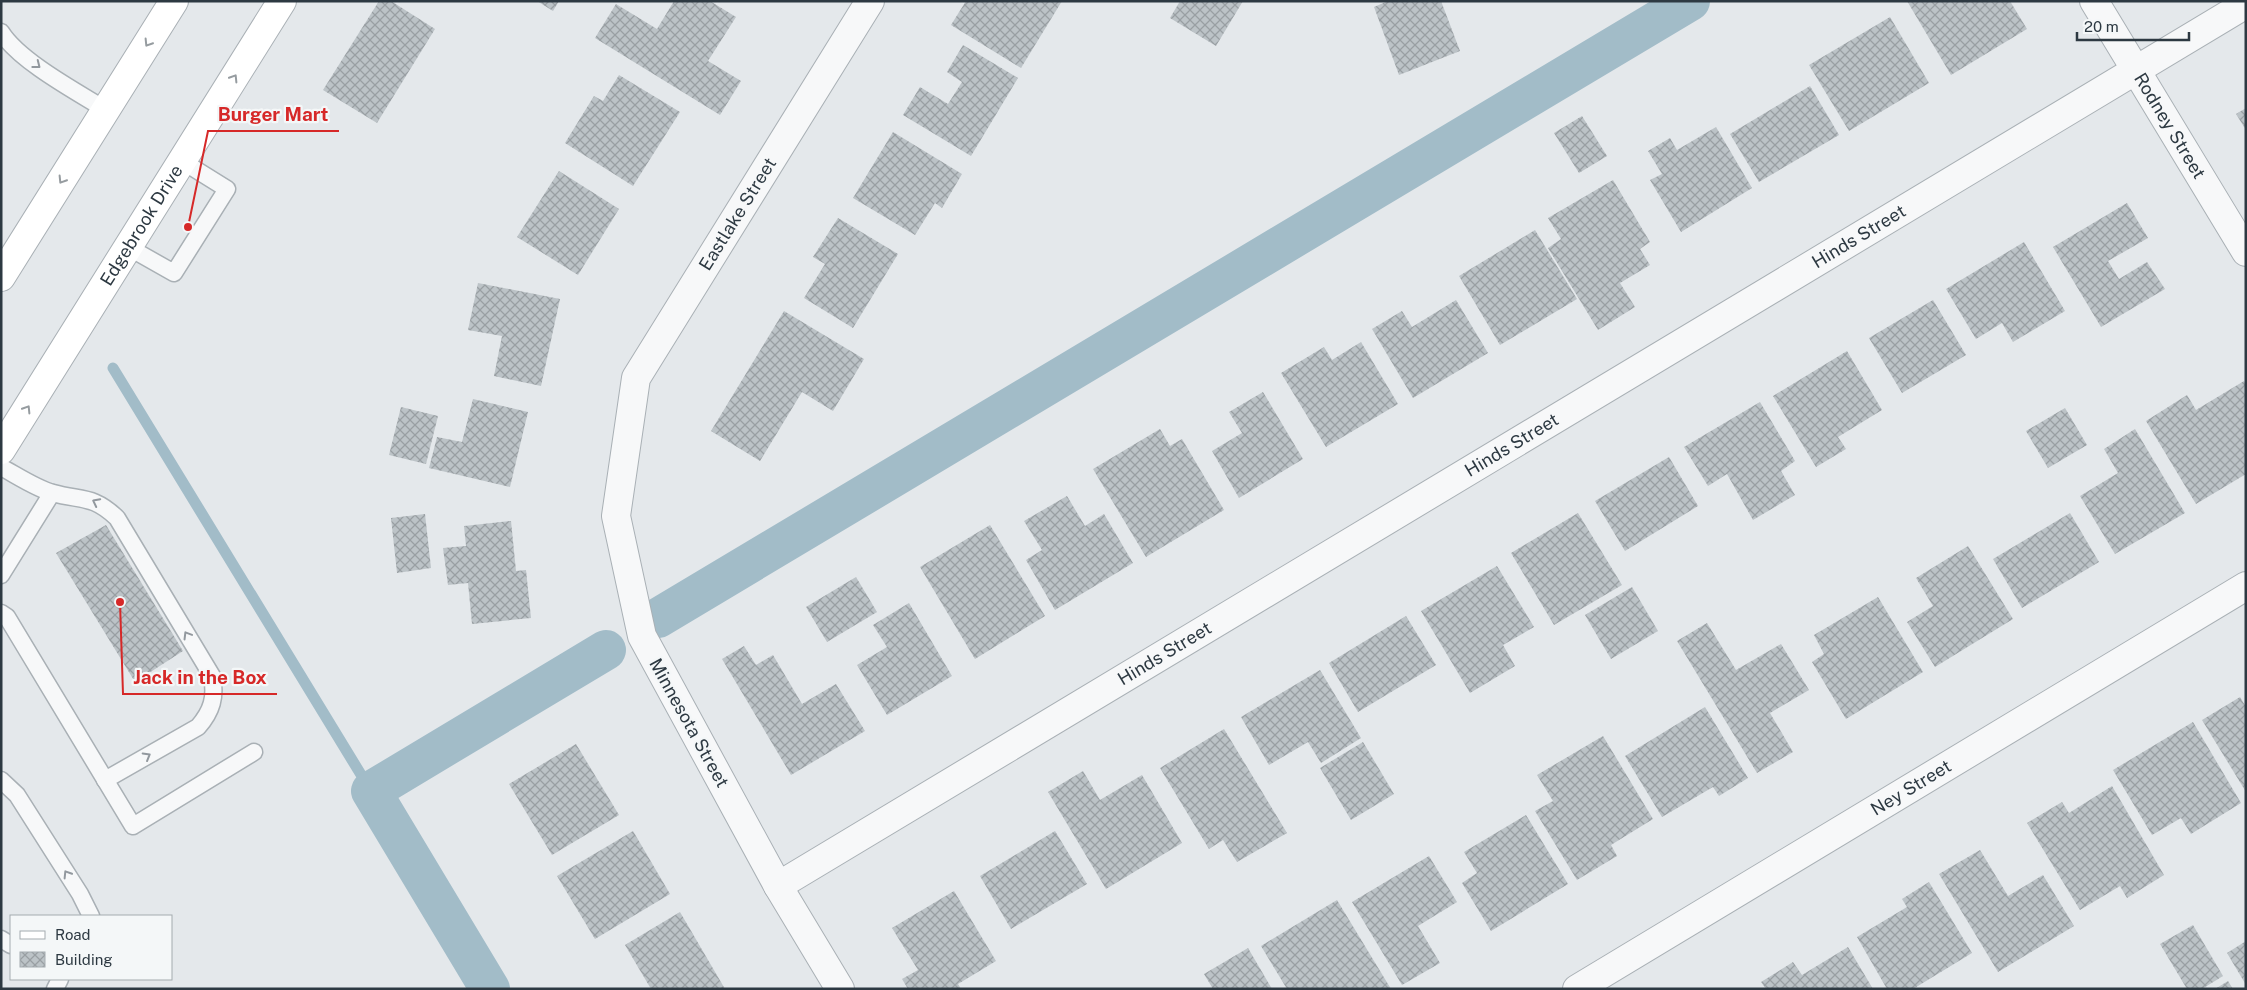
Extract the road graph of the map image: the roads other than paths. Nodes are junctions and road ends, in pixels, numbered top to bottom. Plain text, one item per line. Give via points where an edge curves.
1 (174, 1) edge
2 (282, 1) edge
3 (870, 1) edge
4 (2094, 1) edge
5 (2246, 4) edge
6 (1, 32) edge
7 (2135, 70) junction
8 (106, 110) junction
9 (182, 161) junction
10 (128, 247) junction
11 (2246, 252) edge
12 (1, 277) edge
13 (628, 434) joint
14 (1, 450) edge
15 (1, 467) edge
16 (52, 493) junction
17 (1, 575) edge
18 (2246, 586) edge
19 (1, 613) edge
20 (254, 752) dead end
21 (1, 780) edge
22 (104, 780) junction
23 (778, 886) junction
24 (90, 915) edge
25 (840, 989) edge
26 (1577, 989) edge

1 -> 8 main road
9 -> 2 main road, Edgebrook Drive
3 - 13 street, Eastlake Street via 636,378
4 - 7 street, Rodney Street
5 - 7 street, Hinds Street
6 -> 8 lane via 7,42 55,79
7 - 11 street, Rodney Street
7 - 23 street, Hinds Street
8 -> 12 main road
9 - 10 main road, Edgebrook Drive
9 - 10 lane via 227,189 174,273
14 -> 10 main road, Edgebrook Drive
13 - 23 street, Minnesota Street via 616,516 642,636
15 - 16 lane
16 - 17 lane
22 -> 16 lane via 198,727 208,716 215,689 212,676 117,518 106,507 90,499
18 - 26 street, Ney Street
19 - 22 lane via 7,617
20 - 22 lane via 133,826
24 -> 21 lane via 17,795
23 - 25 street, Minnesota Street

